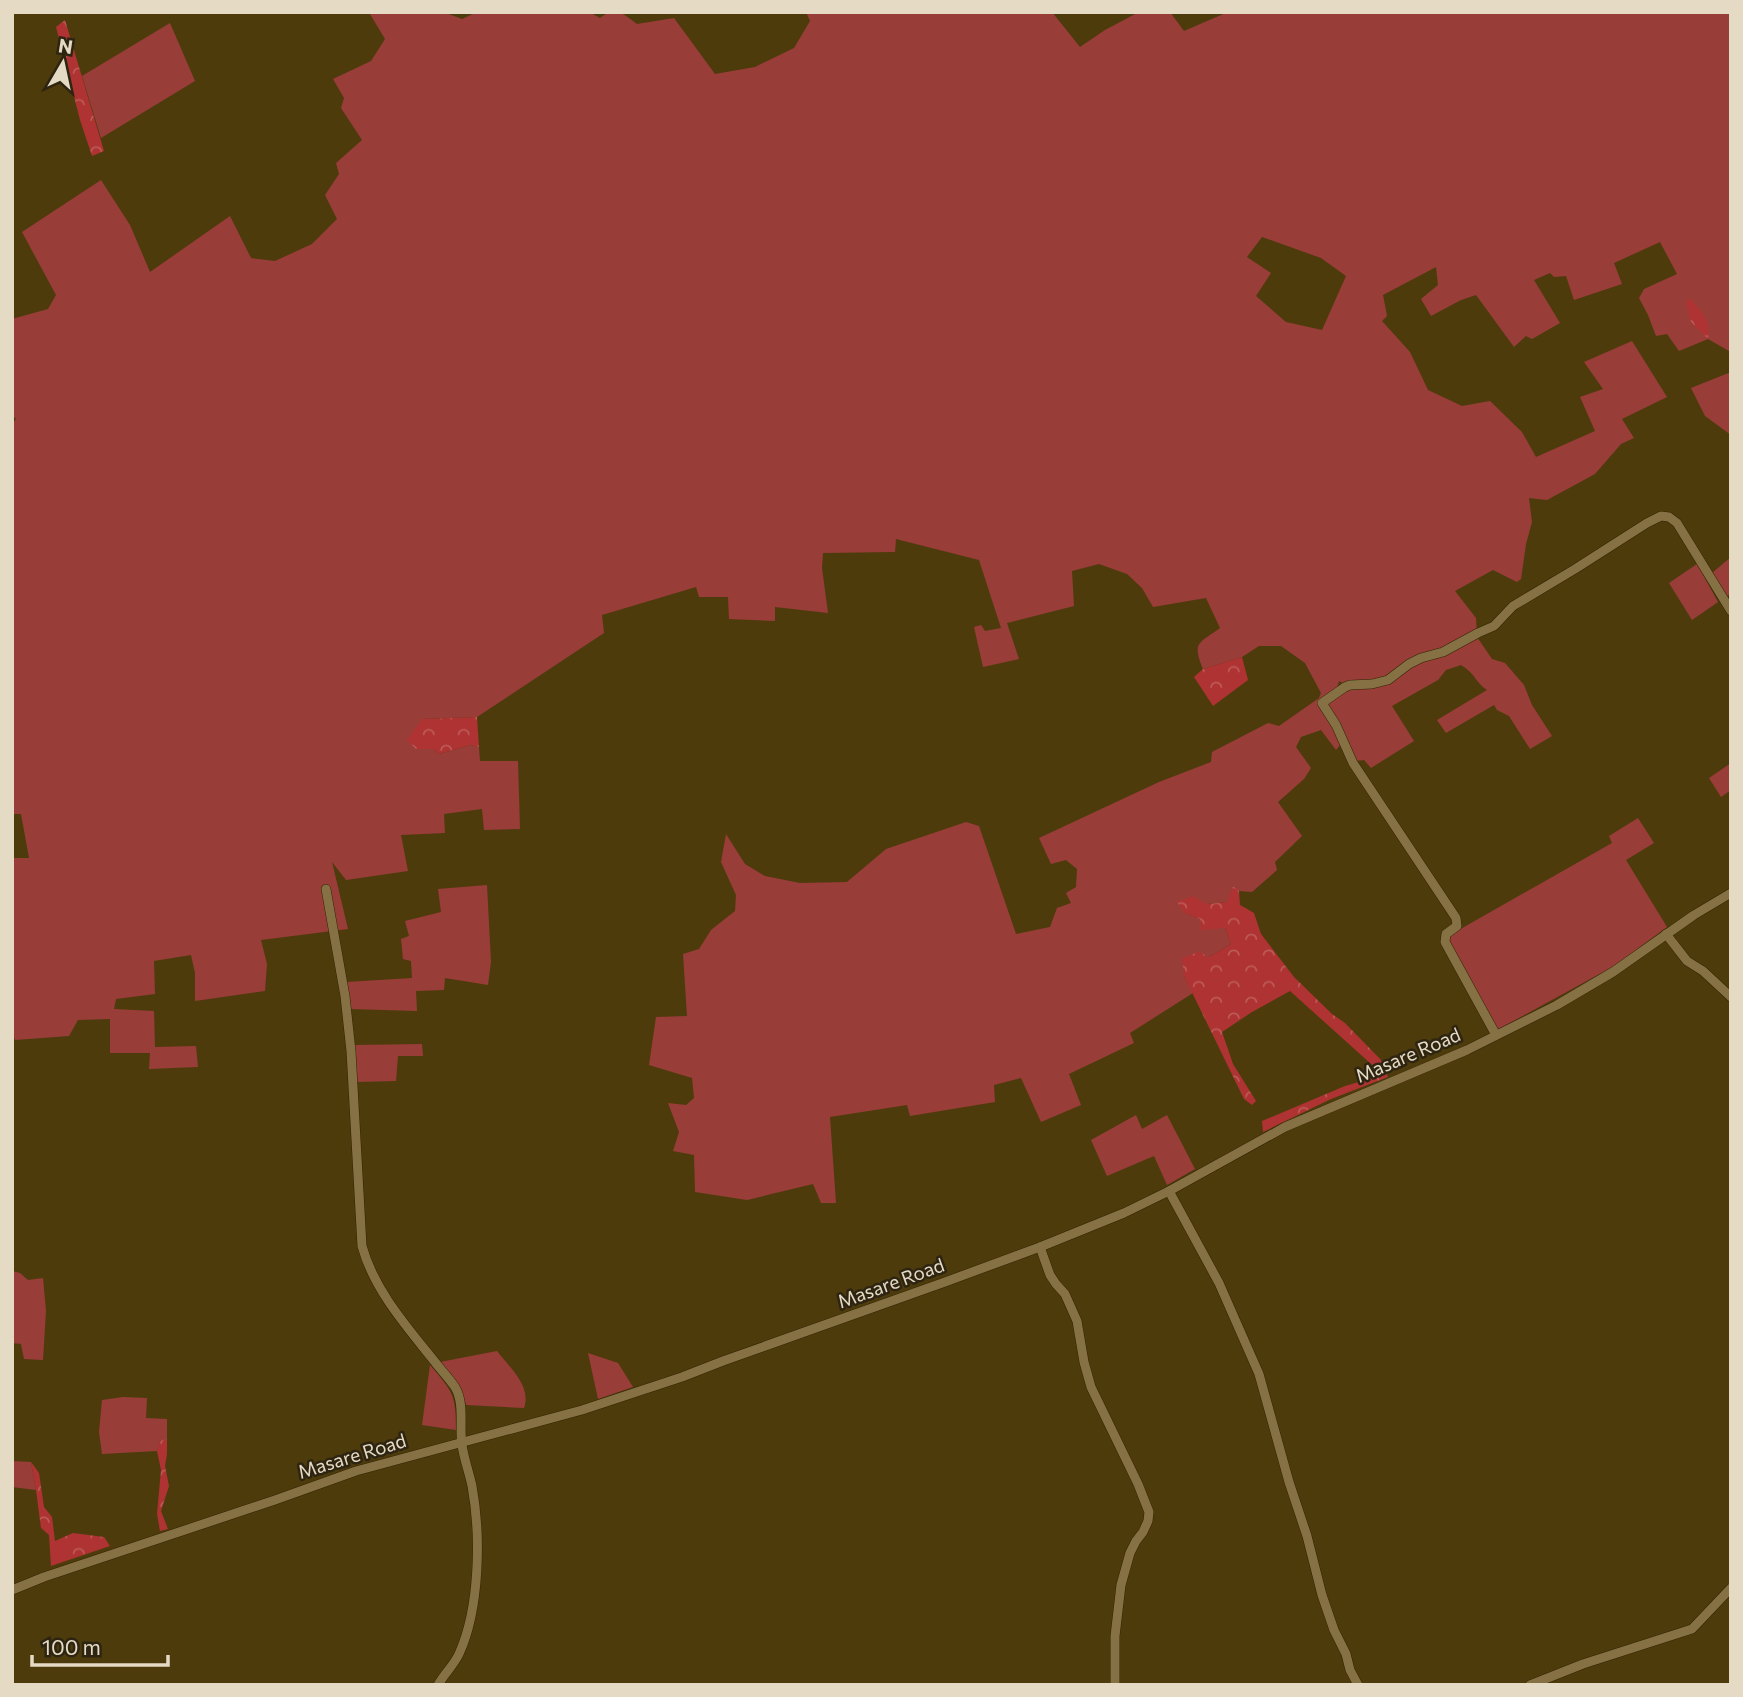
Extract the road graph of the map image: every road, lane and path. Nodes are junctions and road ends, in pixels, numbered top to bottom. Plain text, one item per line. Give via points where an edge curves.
1 (1731, 611) edge
2 (326, 889) dead end
3 (1731, 893) edge
4 (1666, 934) junction
5 (1731, 997) edge
6 (1496, 1035) junction
7 (1169, 1191) junction
8 (1040, 1247) junction
9 (462, 1443) junction
10 (1731, 1588) edge
11 (12, 1590) edge
12 (438, 1685) edge
13 (1115, 1685) edge
14 (1357, 1685) edge
15 (1530, 1685) edge

1 - 6 street via 1677,523 1661,516 1513,606 1494,626 1421,658 1381,682 1345,687 1322,703 1353,763 1456,918 1457,926 1446,934 1445,942
2 - 9 street via 351,1051 362,1246 377,1283 455,1387
3 - 4 street, Masare Road
4 - 5 street via 1687,961
4 - 6 street, Masare Road via 1613,972
6 - 7 street, Masare Road via 1285,1127
7 - 8 street, Masare Road
7 - 14 street via 1219,1283 1259,1374 1322,1595
8 - 9 street, Masare Road via 682,1377
8 - 13 street via 1050,1275 1077,1321 1091,1387 1149,1512 1121,1585
9 - 11 street, Masare Road via 355,1471
9 - 12 street via 472,1486 478,1554 466,1634
10 - 15 street via 1692,1629

